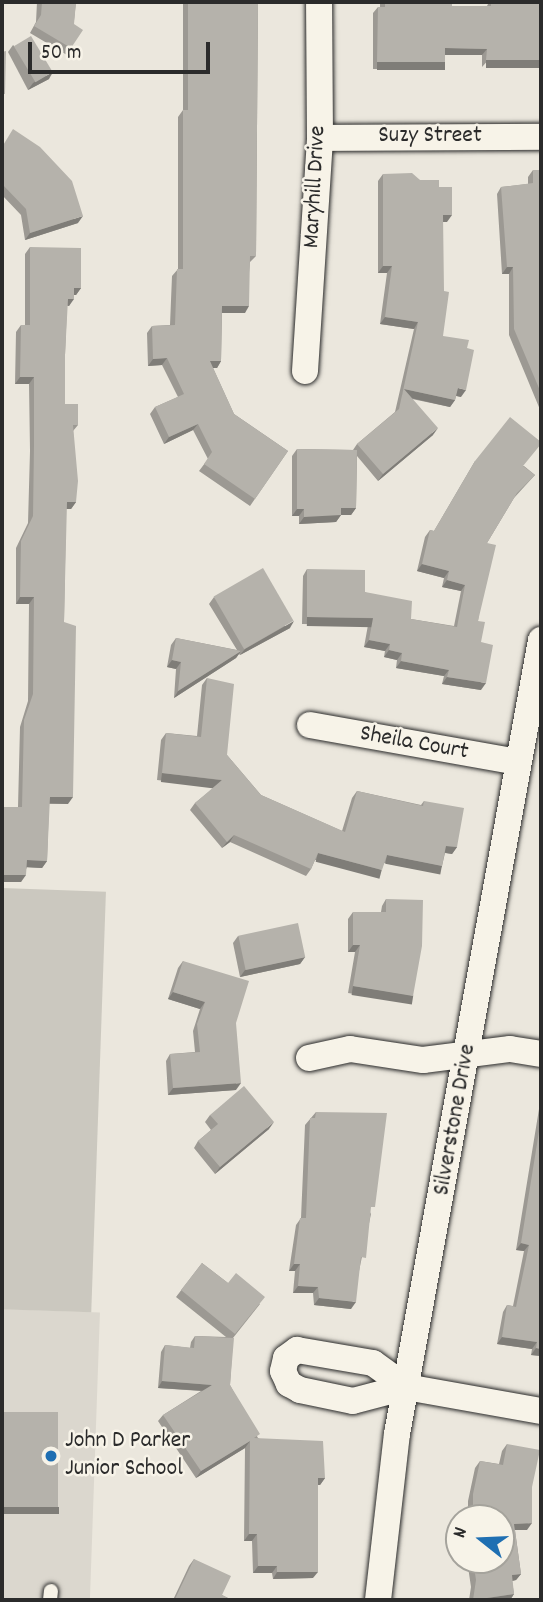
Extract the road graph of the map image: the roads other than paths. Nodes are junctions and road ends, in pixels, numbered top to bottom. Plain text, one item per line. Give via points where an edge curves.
1 (319, 2) edge
2 (541, 137) edge
3 (320, 138) junction
4 (305, 371) dead end
5 (541, 640) edge
6 (310, 726) dead end
7 (518, 762) junction
8 (541, 1054) edge
9 (468, 1055) junction
10 (309, 1058) dead end
11 (406, 1387) junction
12 (541, 1410) edge
13 (378, 1600) edge

1 - 3 street, Maryhill Drive
2 - 3 street, Suzy Street
3 - 4 street, Maryhill Drive
5 - 7 street, Silverstone Drive
6 - 7 street, Sheila Court
7 - 9 street, Silverstone Drive
8 - 9 street via 510,1049
9 - 10 street via 424,1060 351,1049
9 - 11 street, Silverstone Drive
11 - 12 street
11 - 13 street, Silverstone Drive via 379,1558

